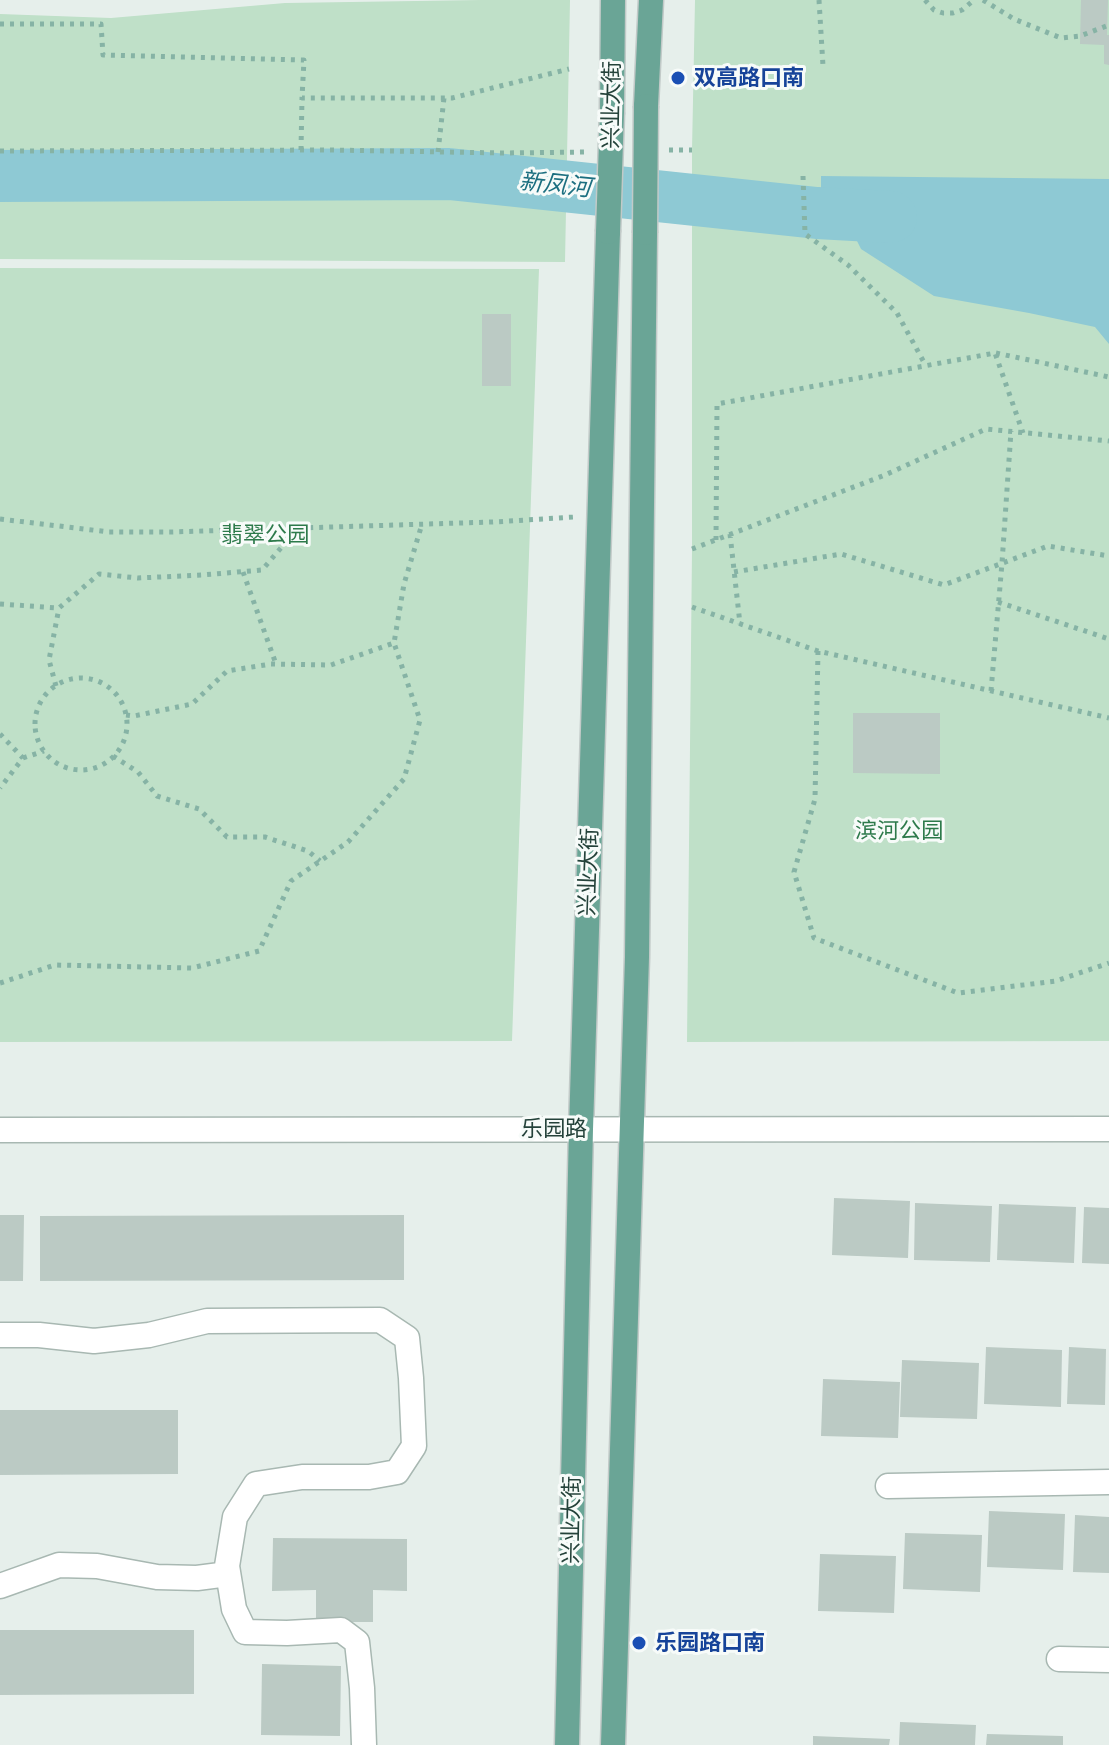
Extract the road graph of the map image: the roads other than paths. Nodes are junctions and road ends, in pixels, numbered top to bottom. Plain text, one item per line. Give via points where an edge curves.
1 (613, 0) edge
2 (651, 0) edge
3 (581, 1129) junction
4 (632, 1129) junction
5 (1109, 1129) edge
6 (0, 1130) edge
7 (0, 1335) edge
8 (1109, 1482) edge
9 (888, 1486) dead end
10 (228, 1574) junction
11 (0, 1586) edge
12 (1059, 1659) dead end
13 (1109, 1660) edge
14 (364, 1745) edge
15 (567, 1745) edge
16 (613, 1745) edge

1 - 3 main road, 兴业大街, bridge
2 - 4 main road, 兴业大街, bridge
3 - 4 street, 乐园路
3 - 6 street, 乐园路
3 - 15 main road, 兴业大街
4 - 5 street, 乐园路
4 - 16 main road, 兴业大街
7 - 10 street via 94,1341 207,1321 380,1320 407,1338 414,1446 397,1472 256,1484 235,1517
8 - 9 street
10 - 11 street via 157,1577 59,1565
10 - 14 street via 234,1609 245,1632 341,1630 357,1642
12 - 13 street

